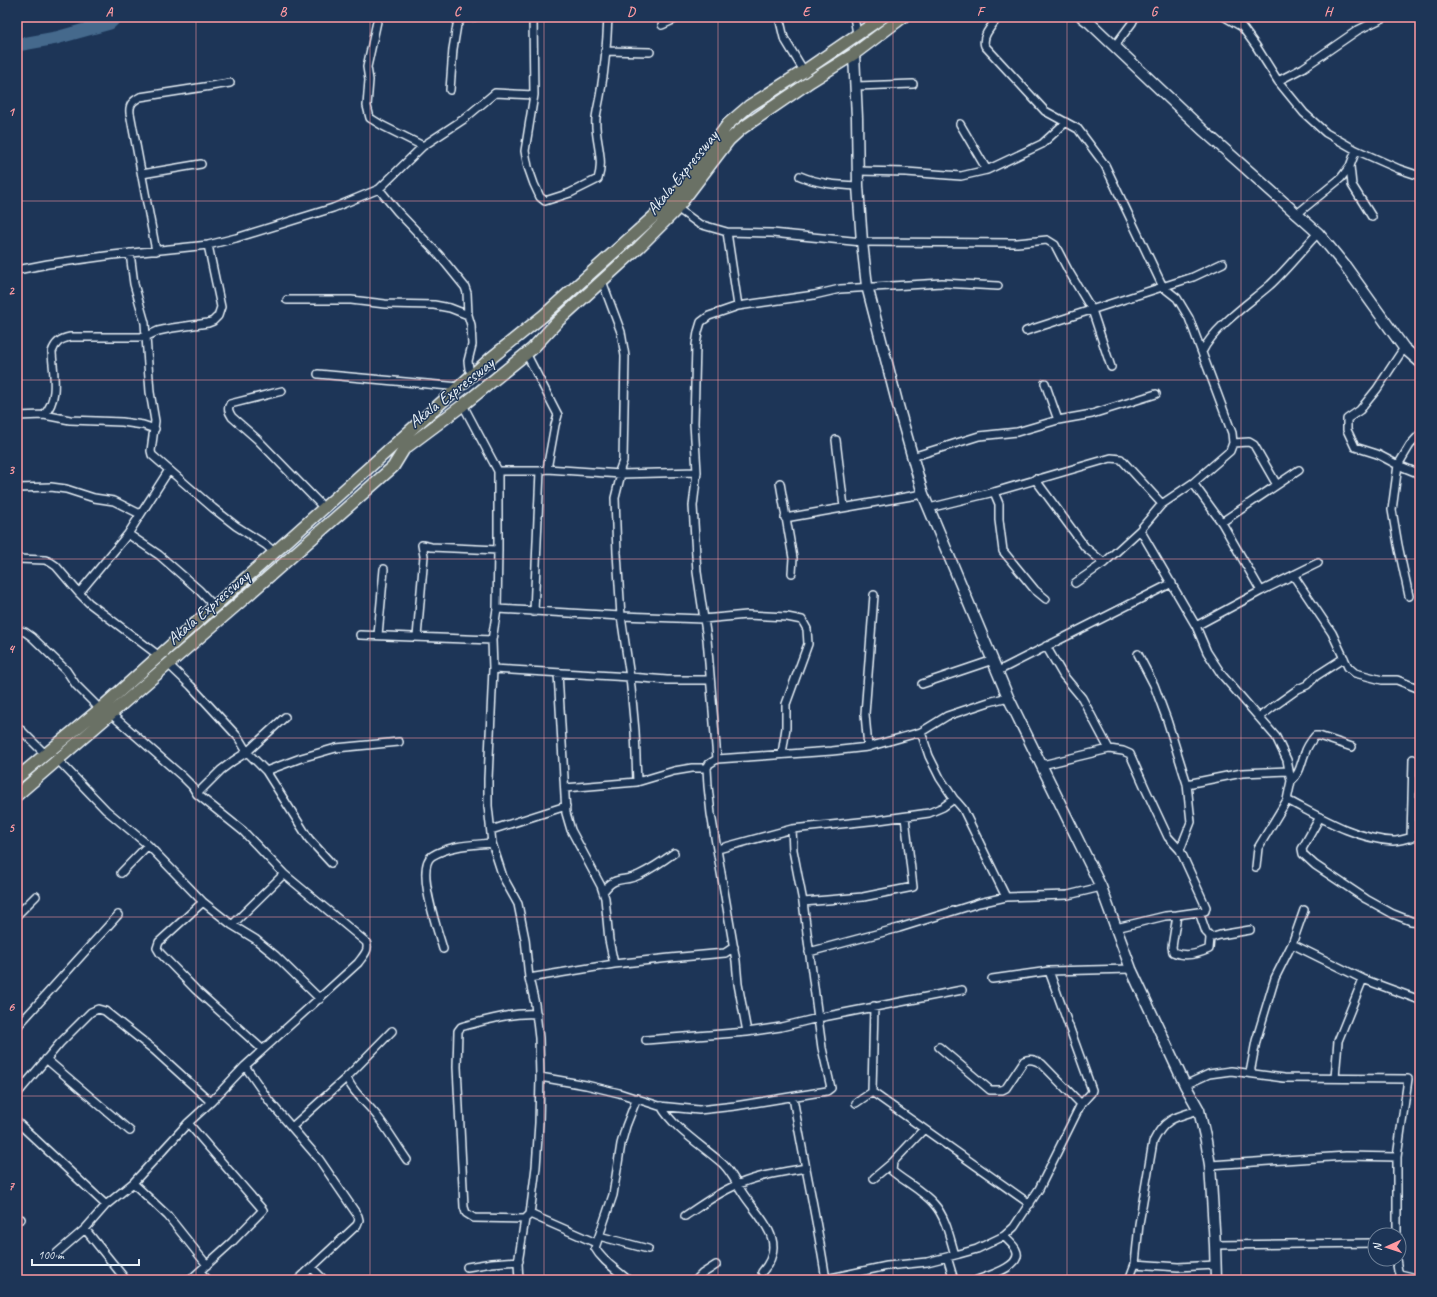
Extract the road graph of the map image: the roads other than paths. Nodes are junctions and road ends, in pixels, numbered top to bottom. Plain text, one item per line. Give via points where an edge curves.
1 (378, 17) edge
2 (474, 17) edge
3 (533, 17) edge
4 (608, 17) edge
5 (680, 17) edge
6 (779, 17) edge
7 (854, 17) edge
8 (883, 17) edge
9 (903, 17) edge
10 (998, 17) edge
11 (1082, 17) edge
12 (1135, 17) edge
13 (1225, 17) edge
14 (1384, 17) edge
15 (662, 25) dead end
16 (857, 34) junction
17 (1114, 47) junction
18 (605, 51) junction
19 (650, 52) dead end
20 (854, 54) junction
21 (804, 71) junction
22 (1278, 81) junction
23 (230, 82) dead end
24 (913, 84) dead end
25 (856, 86) junction
26 (450, 90) dead end
27 (534, 95) junction
28 (1065, 123) junction
29 (960, 124) dead end
30 (423, 146) junction
31 (1356, 150) junction
32 (201, 164) dead end
33 (1350, 166) junction
34 (987, 170) junction
35 (858, 171) junction
36 (142, 174) junction
37 (800, 176) dead end
38 (1420, 176) edge
39 (858, 186) junction
40 (379, 189) junction
41 (677, 208) junction
42 (1296, 214) junction
43 (1372, 217) dead end
44 (727, 232) junction
45 (1318, 233) junction
46 (862, 242) junction
47 (208, 245) junction
48 (156, 251) junction
49 (130, 253) junction
50 (1223, 263) dead end
51 (17, 270) edge
52 (602, 281) junction
53 (867, 286) junction
54 (998, 286) dead end
55 (1163, 287) junction
56 (287, 300) dead end
57 (738, 306) junction
58 (1092, 310) junction
59 (468, 314) junction
60 (1026, 331) dead end
61 (145, 337) junction
62 (512, 341) junction
63 (1404, 348) junction
64 (529, 351) junction
65 (1202, 352) junction
66 (491, 358) junction
67 (1420, 362) edge
68 (1111, 367) dead end
69 (502, 373) junction
70 (318, 374) dead end
71 (474, 374) junction
72 (1045, 383) dead end
73 (461, 387) junction
74 (282, 391) dead end
75 (1156, 394) dead end
76 (463, 405) junction
77 (44, 415) junction
78 (17, 416) edge
79 (1058, 420) junction
80 (155, 429) junction
81 (1420, 434) edge
82 (836, 440) dead end
83 (1233, 443) junction
84 (912, 457) junction
85 (1398, 465) junction
86 (169, 470) junction
87 (543, 470) junction
88 (1299, 470) dead end
89 (498, 471) junction
90 (621, 472) junction
91 (697, 472) junction
92 (1420, 474) edge
93 (1036, 479) junction
94 (1194, 483) junction
95 (780, 484) dead end
96 (1277, 485) junction
97 (17, 488) edge
98 (994, 492) junction
99 (923, 494) junction
100 (1162, 504) junction
101 (844, 507) junction
102 (324, 508) junction
103 (929, 508) junction
104 (140, 514) junction
105 (785, 518) junction
106 (1222, 522) junction
107 (1140, 530) junction
108 (128, 534) junction
109 (498, 550) junction
110 (274, 552) junction
111 (17, 559) edge
112 (1104, 563) junction
113 (1318, 563) dead end
114 (384, 569) dead end
115 (792, 573) dead end
116 (1293, 575) junction
117 (1075, 583) dead end
118 (1172, 583) junction
119 (1261, 591) junction
120 (79, 594) junction
121 (874, 596) dead end
122 (1409, 596) dead end
123 (1046, 599) dead end
124 (214, 606) junction
125 (497, 609) junction
126 (534, 612) junction
127 (621, 616) junction
128 (703, 618) junction
129 (1196, 626) junction
130 (17, 630) edge
131 (360, 635) dead end
132 (378, 635) junction
133 (417, 637) junction
134 (492, 640) junction
135 (1046, 646) junction
136 (1138, 654) dead end
137 (158, 655) junction
138 (1344, 658) junction
139 (993, 660) junction
140 (168, 664) junction
141 (493, 669) junction
142 (998, 671) junction
143 (558, 673) junction
144 (630, 677) junction
145 (132, 679) junction
146 (710, 680) junction
147 (922, 684) dead end
148 (140, 689) junction
149 (1420, 689) edge
150 (1008, 697) junction
151 (100, 709) junction
152 (111, 714) junction
153 (1258, 716) junction
154 (286, 717) dead end
155 (17, 728) edge
156 (921, 732) junction
157 (399, 742) dead end
158 (868, 747) junction
159 (1352, 747) dead end
160 (1109, 749) junction
161 (247, 752) junction
162 (782, 754) junction
163 (46, 755) junction
164 (717, 759) junction
165 (1413, 759) dead end
166 (58, 760) junction
167 (1302, 760) junction
168 (1042, 765) junction
169 (1288, 767) junction
170 (707, 768) junction
171 (266, 771) junction
172 (17, 778) edge
173 (1290, 781) junction
174 (637, 782) junction
175 (1187, 784) junction
176 (565, 788) junction
177 (197, 794) junction
178 (17, 795) edge
179 (954, 799) junction
180 (1287, 800) junction
181 (566, 806) junction
182 (905, 817) junction
183 (1320, 817) junction
184 (792, 829) junction
185 (490, 830) junction
186 (1420, 836) edge
187 (1410, 838) junction
188 (492, 843) junction
189 (148, 845) junction
190 (718, 849) junction
191 (1180, 850) junction
192 (674, 853) dead end
193 (331, 863) dead end
194 (1256, 867) dead end
195 (121, 873) dead end
196 (284, 874) junction
197 (1100, 887) junction
198 (603, 892) junction
199 (36, 896) dead end
200 (1006, 897) junction
201 (203, 902) junction
202 (803, 902) junction
203 (1304, 910) dead end
204 (1199, 912) junction
205 (17, 915) edge
206 (118, 915) dead end
207 (1177, 915) junction
208 (1420, 922) edge
209 (232, 925) junction
210 (1116, 928) junction
211 (1250, 930) dead end
212 (1210, 938) junction
213 (1292, 944) junction
214 (734, 947) junction
215 (443, 949) dead end
216 (809, 952) junction
217 (725, 953) junction
218 (736, 961) junction
219 (614, 964) junction
220 (1131, 969) junction
221 (1049, 971) junction
222 (529, 978) junction
223 (992, 979) dead end
224 (1364, 979) junction
225 (962, 990) dead end
226 (320, 998) junction
227 (1420, 1000) edge
228 (874, 1006) junction
229 (537, 1014) junction
230 (818, 1018) junction
231 (17, 1027) edge
232 (392, 1031) dead end
233 (747, 1032) junction
234 (646, 1040) dead end
235 (939, 1046) dead end
236 (262, 1049) junction
237 (46, 1059) junction
238 (245, 1066) junction
239 (1250, 1073) junction
240 (347, 1077) junction
241 (540, 1077) junction
242 (1335, 1078) junction
243 (340, 1083) junction
244 (349, 1085) junction
245 (1185, 1085) junction
246 (872, 1092) junction
247 (17, 1094) edge
248 (793, 1097) junction
249 (637, 1098) junction
250 (211, 1102) junction
251 (856, 1103) dead end
252 (1081, 1104) junction
253 (661, 1106) junction
254 (1198, 1110) junction
255 (17, 1122) edge
256 (188, 1123) junction
257 (292, 1127) junction
258 (924, 1129) junction
259 (130, 1131) dead end
260 (1397, 1157) junction
261 (407, 1160) dead end
262 (893, 1162) junction
263 (1210, 1164) junction
264 (806, 1168) junction
265 (874, 1178) dead end
266 (134, 1183) junction
267 (738, 1184) junction
268 (1030, 1204) junction
269 (106, 1205) junction
270 (527, 1216) junction
271 (685, 1216) dead end
272 (1396, 1227) edge
273 (85, 1229) junction
274 (1004, 1236) junction
275 (598, 1239) junction
276 (1367, 1243) edge
277 (1215, 1245) junction
278 (648, 1249) dead end
279 (57, 1253) dead end
280 (955, 1255) junction
281 (947, 1257) junction
282 (519, 1261) junction
283 (1135, 1264) junction
284 (207, 1265) junction
285 (716, 1265) dead end
286 (1216, 1265) junction
287 (467, 1267) dead end
288 (1397, 1267) edge
289 (312, 1268) junction
290 (200, 1272) junction
291 (762, 1272) dead end
292 (1420, 1279) edge
293 (126, 1280) edge
294 (190, 1280) edge
295 (208, 1280) edge
296 (298, 1280) edge
297 (324, 1280) edge
298 (518, 1280) edge
299 (628, 1280) edge
300 (696, 1280) edge
301 (826, 1280) edge
302 (954, 1280) edge
303 (977, 1280) edge
304 (1129, 1280) edge
305 (1216, 1280) edge

1 - 30 street via 367,67 367,106 370,118
2 - 26 street via 462,18 456,25
3 - 27 street
4 - 18 street
5 - 15 street
6 - 21 street via 784,38
7 - 16 street
8 - 16 main road, Akala Expressway
9 - 20 main road, Akala Expressway
10 - 28 street via 984,38 985,46 1045,111
11 - 17 street
12 - 17 street
13 - 22 street via 1242,27
14 - 22 street via 1358,30 1303,68
16 - 21 main road, Akala Expressway
17 - 42 street
18 - 19 street
18 - 27 street via 596,118 600,150 598,178 545,201 540,197 534,184 525,151
20 - 25 street
20 - 41 main road, Akala Expressway via 741,129 729,140
21 - 62 main road, Akala Expressway via 749,106 728,124 680,190 661,210
22 - 31 street via 1304,113 1326,133
23 - 36 street via 140,97 135,100 130,108
24 - 25 street
25 - 35 street
27 - 30 street via 495,94
28 - 34 street via 1042,144
28 - 55 street via 1078,129 1105,165
29 - 34 street
30 - 40 street
31 - 33 street
31 - 38 street
32 - 36 street
33 - 42 street via 1341,178
33 - 43 street via 1352,184
34 - 35 street via 961,176
35 - 39 street
36 - 48 street
37 - 39 street via 831,185
39 - 46 street
40 - 47 street via 322,212
40 - 59 street via 465,287
41 - 44 street via 699,224
41 - 52 main road, Akala Expressway
42 - 45 street
44 - 46 street via 772,233
44 - 57 street
45 - 63 street via 1346,267
45 - 65 street via 1271,284 1227,322 1206,344
46 - 53 street
46 - 58 street via 1017,243 1047,240 1055,245
47 - 48 street
47 - 61 street via 221,306 218,316 208,323 158,331
48 - 49 street
49 - 51 street
49 - 61 street via 134,284 143,314
50 - 55 street
52 - 64 main road, Akala Expressway
52 - 90 street via 621,332 625,356
53 - 54 street via 942,283
53 - 57 street
53 - 84 street
55 - 58 street
55 - 65 street via 1177,298 1189,318
56 - 59 street via 351,300 434,305
57 - 91 street via 709,316 701,322 698,332 694,422
58 - 60 street
58 - 68 street
59 - 71 street via 472,345 468,361 469,369
61 - 77 street via 70,338 59,341 52,352 54,396 51,406
61 - 80 street
62 - 64 main road
62 - 66 main road, Akala Expressway
63 - 67 street
63 - 85 street via 1377,389 1360,410 1347,419 1347,430 1356,447
64 - 69 main road, Akala Expressway
64 - 87 street via 558,415
65 - 83 street via 1232,433
66 - 69 main road
66 - 71 main road, Akala Expressway
69 - 76 main road, Akala Expressway
70 - 73 street
71 - 73 main road, Akala Expressway
72 - 79 street
73 - 102 main road, Akala Expressway
74 - 102 street via 230,404 228,412
75 - 79 street via 1092,414
76 - 89 street
76 - 140 main road, Akala Expressway via 404,449 393,467
77 - 78 street
77 - 80 street via 70,420 122,422
79 - 84 street via 1016,432 979,436
80 - 86 street via 152,455
81 - 85 street
82 - 101 street
83 - 94 street via 1230,451
83 - 96 street via 1249,442 1254,445
84 - 99 street
85 - 92 street
85 - 122 street via 1392,510
86 - 104 street
86 - 110 street via 236,526
87 - 89 street
87 - 90 street
87 - 126 street
88 - 96 street
89 - 109 street
90 - 91 street
90 - 127 street via 615,498
91 - 128 street via 693,506 696,572
93 - 98 street
93 - 100 street via 1111,458 1120,459
93 - 112 street via 1085,547
94 - 100 street
94 - 106 street
95 - 105 street
96 - 106 street
97 - 104 street via 66,489 94,498 107,499
98 - 103 street
98 - 123 street via 999,504 998,520 1003,551 1035,590
99 - 101 street
99 - 103 street
100 - 107 street
101 - 105 street
102 - 110 main road, Akala Expressway
103 - 139 street
104 - 108 street
105 - 115 street via 793,558
106 - 119 street
107 - 112 street
107 - 118 street
108 - 120 street
108 - 124 street via 159,556
109 - 125 street
109 - 133 street via 422,545 424,556
110 - 124 main road, Akala Expressway
111 - 120 street via 50,562
112 - 117 street
113 - 116 street
114 - 132 street
116 - 119 street
116 - 138 street via 1332,633
118 - 129 street
118 - 135 street
119 - 129 street
120 - 137 street
121 - 158 street via 865,714
124 - 137 main road, Akala Expressway
125 - 126 street
125 - 134 street
126 - 127 street
127 - 128 street
127 - 144 street
128 - 146 street
128 - 162 street via 747,615 802,620 807,629 808,644 786,704
129 - 153 street via 1222,675
130 - 151 street via 32,637 66,670
131 - 132 street
132 - 133 street
133 - 134 street
134 - 141 street
135 - 142 street
135 - 160 street via 1063,675 1082,698
136 - 175 street via 1168,720
137 - 145 main road, Akala Expressway
138 - 149 street via 1348,667 1355,673 1382,680 1397,680
138 - 153 street
139 - 142 street
139 - 147 street
140 - 148 main road, Akala Expressway
140 - 161 street via 238,737
141 - 143 street
141 - 185 street via 488,778
142 - 150 street
143 - 144 street
143 - 176 street
144 - 146 street
144 - 174 street
145 - 148 main road
145 - 151 main road, Akala Expressway
146 - 164 street
148 - 152 main road, Akala Expressway
150 - 156 street via 947,716
150 - 168 street
151 - 163 main road, Akala Expressway
152 - 166 main road, Akala Expressway
152 - 177 street via 183,777
153 - 169 street via 1276,737
154 - 161 street
155 - 163 street
156 - 158 street
156 - 179 street via 929,756
157 - 171 street via 336,748
158 - 162 street
159 - 167 street via 1315,736
160 - 168 street
160 - 191 street via 1130,754 1168,837
161 - 171 street
161 - 177 street via 233,761
162 - 164 street
163 - 172 main road, Akala Expressway
164 - 170 street
165 - 187 street
166 - 178 main road, Akala Expressway
166 - 189 street via 106,810
167 - 169 street
167 - 173 street via 1297,775
168 - 197 street
169 - 173 street
169 - 175 street
170 - 174 street via 674,770
170 - 190 street via 711,814
171 - 193 street via 309,839
173 - 180 street
174 - 176 street
175 - 191 street via 1190,822
176 - 181 street
177 - 196 street via 243,831
179 - 182 street via 929,813
179 - 200 street via 963,809
180 - 183 street
180 - 194 street via 1258,848
181 - 185 street
181 - 198 street via 571,830
182 - 184 street
182 - 202 street via 913,887 863,897
183 - 187 street via 1336,826 1368,836 1394,841
183 - 208 street via 1302,849 1303,854 1366,899 1393,914
184 - 190 street
184 - 202 street via 793,850
185 - 188 street
186 - 187 street
188 - 215 street via 447,849 431,856 426,863 425,883
188 - 222 street via 503,877 518,904
189 - 195 street
189 - 201 street
190 - 214 street
191 - 204 street via 1206,907 1205,911
192 - 198 street via 637,876 609,884
196 - 209 street
196 - 226 street via 368,946 368,950 358,963
197 - 200 street via 1068,895
197 - 210 street
198 - 219 street
199 - 205 street
200 - 216 street
201 - 209 street
201 - 236 street via 159,942 157,948 196,990
202 - 216 street
203 - 213 street
204 - 207 street
204 - 212 street
206 - 231 street
207 - 210 street
207 - 212 street via 1172,947 1174,952 1182,955 1209,949
209 - 226 street via 276,956
210 - 220 street
211 - 212 street
213 - 224 street
213 - 239 street via 1275,978 1256,1042
214 - 217 street
214 - 218 street
216 - 230 street
217 - 218 street
217 - 219 street
218 - 233 street
219 - 222 street
220 - 221 street
220 - 245 street
221 - 223 street
221 - 252 street via 1092,1090
222 - 229 street
224 - 227 street
224 - 242 street via 1338,1041
225 - 228 street
226 - 236 street
228 - 230 street
228 - 246 street
229 - 241 street
229 - 270 street via 508,1015 464,1026 458,1031 457,1067 466,1213 474,1218
230 - 233 street via 795,1025
230 - 248 street via 831,1088
232 - 240 street
233 - 234 street
235 - 252 street via 990,1090 1006,1088 1024,1061 1037,1061
236 - 238 street
237 - 247 street
237 - 250 street via 91,1012 105,1010
237 - 259 street
238 - 250 street
238 - 257 street via 270,1102
239 - 242 street via 1284,1078
239 - 245 street via 1213,1073
240 - 243 street
240 - 244 street
241 - 249 street
241 - 270 street via 536,1167
242 - 260 street via 1408,1079
243 - 244 street
243 - 257 street
244 - 261 street via 377,1116
245 - 254 street
246 - 251 street
246 - 258 street
248 - 253 street via 698,1110
248 - 264 street
249 - 253 street
249 - 275 street via 621,1144 613,1194
250 - 256 street
252 - 268 street
253 - 267 street via 669,1119 724,1166
254 - 263 street
254 - 283 street via 1164,1124 1153,1142
255 - 269 street
256 - 266 street
256 - 284 street via 263,1210
257 - 289 street via 319,1159 356,1211 359,1220 357,1225
258 - 262 street
258 - 268 street
260 - 263 street via 1346,1156
260 - 272 street
262 - 265 street
262 - 280 street via 892,1170 937,1208
263 - 277 street
264 - 267 street via 764,1175
264 - 301 street
266 - 269 street
266 - 284 street via 168,1216
267 - 271 street
267 - 291 street via 769,1230 772,1256
268 - 274 street via 1014,1227
269 - 273 street
270 - 275 street
270 - 282 street
273 - 279 street
273 - 293 street
274 - 280 street via 977,1249
274 - 303 street via 1016,1250 1014,1262 1009,1267
275 - 278 street
275 - 299 street via 598,1253
276 - 277 street
277 - 286 street
280 - 281 street
281 - 301 street via 887,1266
281 - 302 street
282 - 287 street
282 - 298 street
283 - 286 street via 1178,1267
283 - 304 street
284 - 290 street
285 - 300 street
286 - 305 street
288 - 292 street via 1400,1274
289 - 296 street
289 - 297 street
290 - 294 street
290 - 295 street

